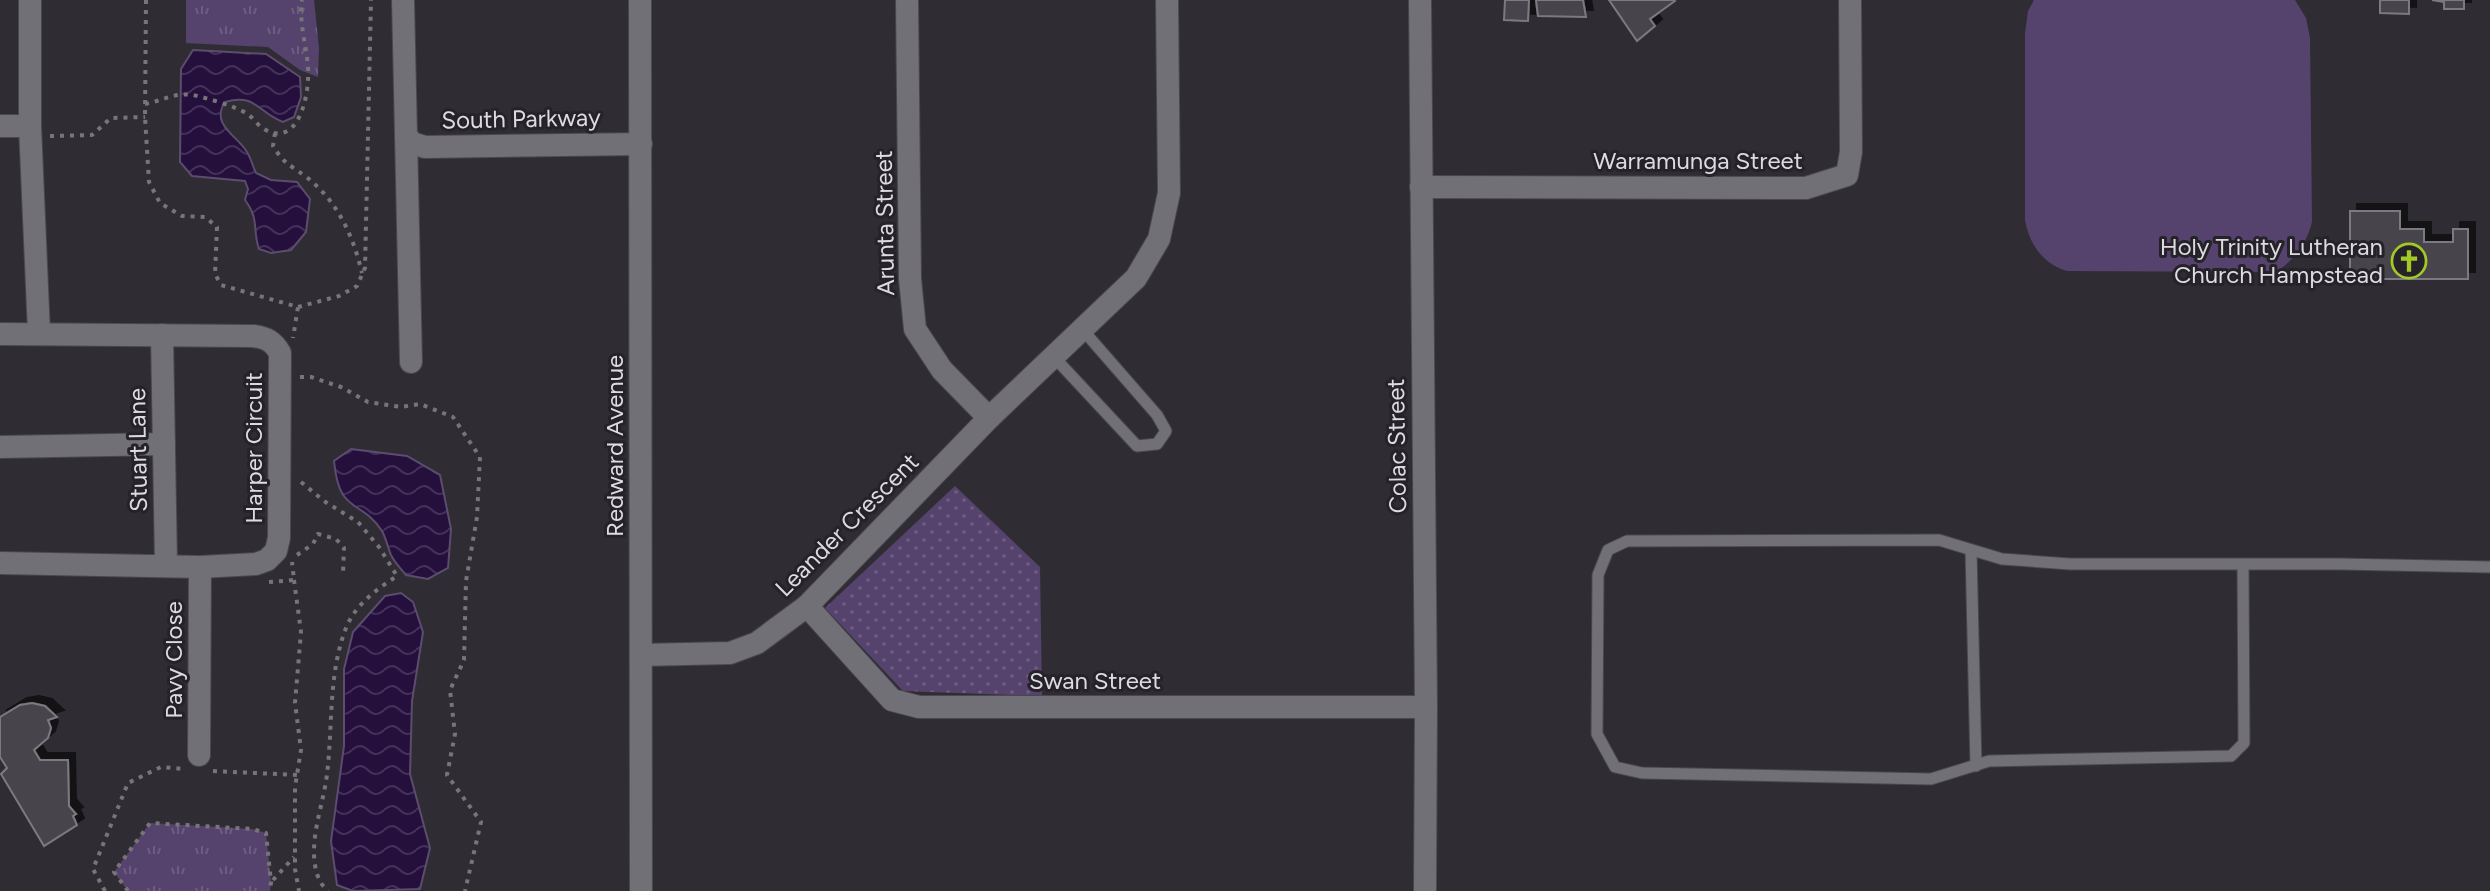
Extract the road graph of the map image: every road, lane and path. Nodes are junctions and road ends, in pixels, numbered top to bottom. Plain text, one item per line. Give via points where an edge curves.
1 (30, 0) edge
2 (302, 0) edge
3 (371, 0) edge
4 (403, 0) edge
5 (640, 0) edge
6 (907, 0) edge
7 (1167, 0) edge
8 (1420, 0) edge
9 (1850, 0) edge
10 (145, 104) dead end
11 (145, 117) dead end
12 (0, 126) edge
13 (40, 131) junction
14 (275, 133) junction
15 (406, 135) junction
16 (641, 144) junction
17 (1421, 187) junction
18 (362, 274) junction
19 (298, 307) dead end
20 (1082, 329) junction
21 (39, 333) junction
22 (0, 334) edge
23 (162, 335) junction
24 (1053, 356) junction
25 (411, 362) dead end
26 (290, 376) dead end
27 (989, 418) junction
28 (164, 444) junction
29 (0, 447) edge
30 (301, 482) dead end
31 (1971, 550) junction
32 (292, 559) dead end
33 (0, 563) edge
34 (166, 564) junction
35 (2243, 565) junction
36 (200, 567) junction
37 (2490, 567) edge
38 (343, 574) dead end
39 (294, 580) dead end
40 (807, 606) junction
41 (641, 655) junction
42 (1426, 707) junction
43 (199, 765) junction
44 (1976, 766) junction
45 (297, 775) junction
46 (295, 855) junction
47 (271, 882) junction
48 (105, 891) edge
49 (128, 891) edge
50 (270, 891) edge
51 (299, 891) edge
52 (328, 891) edge
53 (465, 891) edge
54 (641, 891) edge
55 (1425, 891) edge

1 - 13 street
2 - 14 path via 305,98 296,125
3 - 18 path
4 - 15 street, South Parkway
5 - 16 street, Redward Avenue
6 - 27 street, Arunta Street via 915,329 942,370
7 - 20 street, Leander Crescent via 1169,193 1159,239 1136,278
8 - 17 street, Colac Street
9 - 17 street, Warramunga Street via 1847,175 1806,188
10 - 14 path via 178,93 192,95 238,109
11 - 13 path via 111,118 92,135
12 - 13 street
13 - 21 street
14 - 18 path via 273,146 285,165 305,176 339,212 354,239
15 - 16 street, South Parkway via 425,147
15 - 25 street, South Parkway
16 - 41 street, Redward Avenue
17 - 42 street, Colac Street
18 - 19 path via 357,286 339,296
20 - 24 street, Leander Crescent
20 - 24 lane via 1157,415 1166,431 1157,444 1137,446
21 - 22 street, Harper Circuit
21 - 23 street, Harper Circuit
23 - 28 street, Stuart Lane
23 - 36 street, Harper Circuit via 267,338 280,353 276,551 256,564
24 - 27 street, Leander Crescent
26 - 53 path via 311,377 368,402 420,404 453,417 480,457 466,581 464,660 450,690 455,734 447,775 481,822
27 - 40 street, Leander Crescent
28 - 29 street
28 - 34 street, Stuart Lane
30 - 52 path via 358,522 397,576 361,605 337,653 314,853 315,870
31 - 35 lane via 2002,559 2070,564
31 - 44 lane
31 - 44 lane via 1939,540 1627,541 1608,550 1598,575 1597,734 1615,767 1642,773 1931,779
32 - 38 path via 321,534 344,548
33 - 34 street, Harper Circuit
34 - 36 street, Harper Circuit
35 - 37 lane
35 - 44 lane via 2244,743 2231,756 1989,761
36 - 43 street, Pavy Close
39 - 45 path via 301,632 295,703 301,750
40 - 41 street, Leander Crescent via 757,643 730,653
40 - 42 street, Swan Street via 892,700 919,707
41 - 54 street, Redward Avenue
42 - 55 street, Colac Street
43 - 45 path
43 - 48 path via 161,767 128,783 93,869
45 - 46 path
46 - 47 path
46 - 51 path
47 - 49 path via 266,833 150,823 114,872
47 - 50 path

